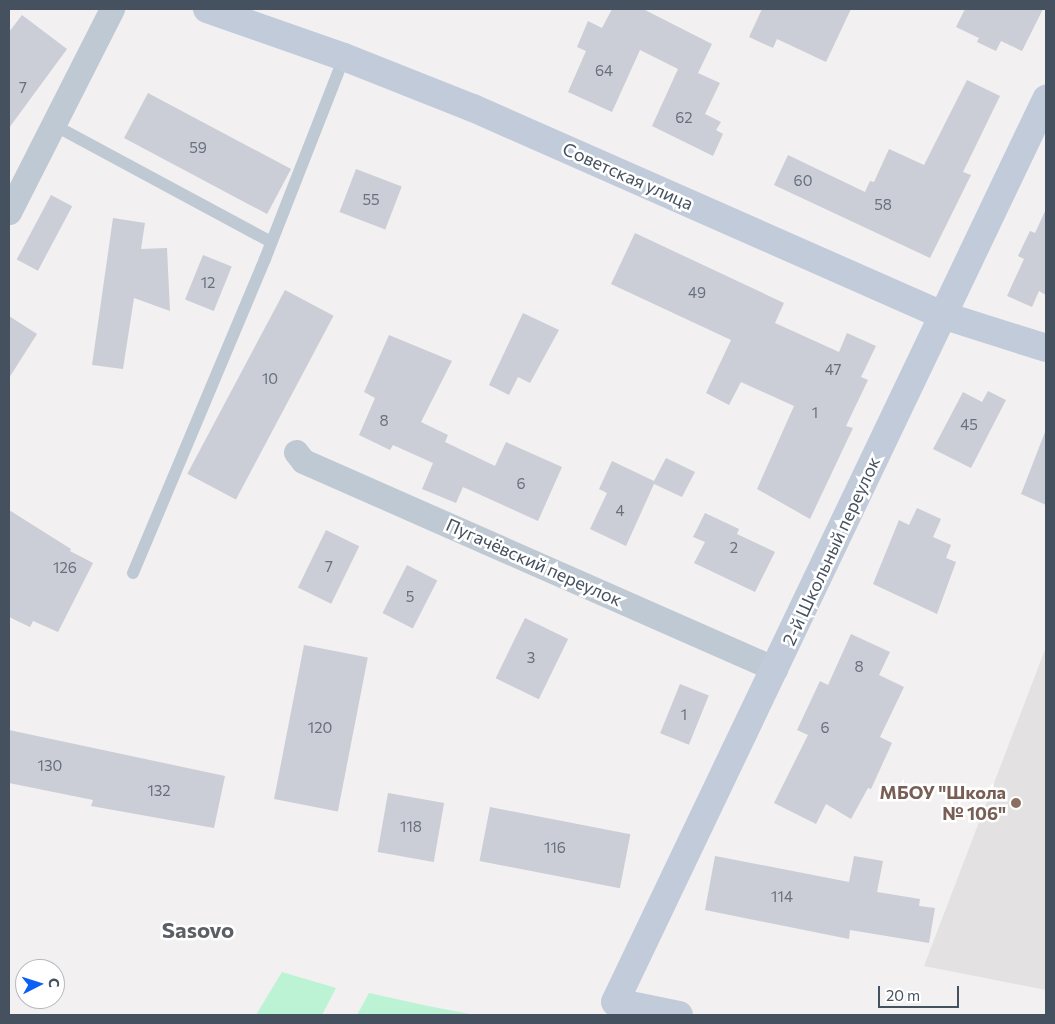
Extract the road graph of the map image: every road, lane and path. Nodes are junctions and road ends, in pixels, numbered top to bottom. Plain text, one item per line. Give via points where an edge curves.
1 (112, 9) edge
2 (207, 9) edge
3 (344, 57) junction
4 (1046, 98) edge
5 (52, 124) junction
6 (9, 212) edge
7 (271, 242) junction
8 (942, 315) junction
9 (1046, 348) edge
10 (296, 452) dead end
11 (133, 573) dead end
12 (775, 669) junction
13 (679, 1015) edge

1 - 5 street
2 - 3 street, Советская улица
3 - 7 lane
3 - 8 street, Советская улица via 608,166 798,254
4 - 8 street, 2-й Школьный переулок
5 - 6 street
5 - 7 lane
7 - 11 lane
8 - 9 street, Советская улица
8 - 12 street, 2-й Школьный переулок
10 - 12 street, Пугачёвский переулок via 303,461
12 - 13 street, 2-й Школьный переулок via 615,1002

